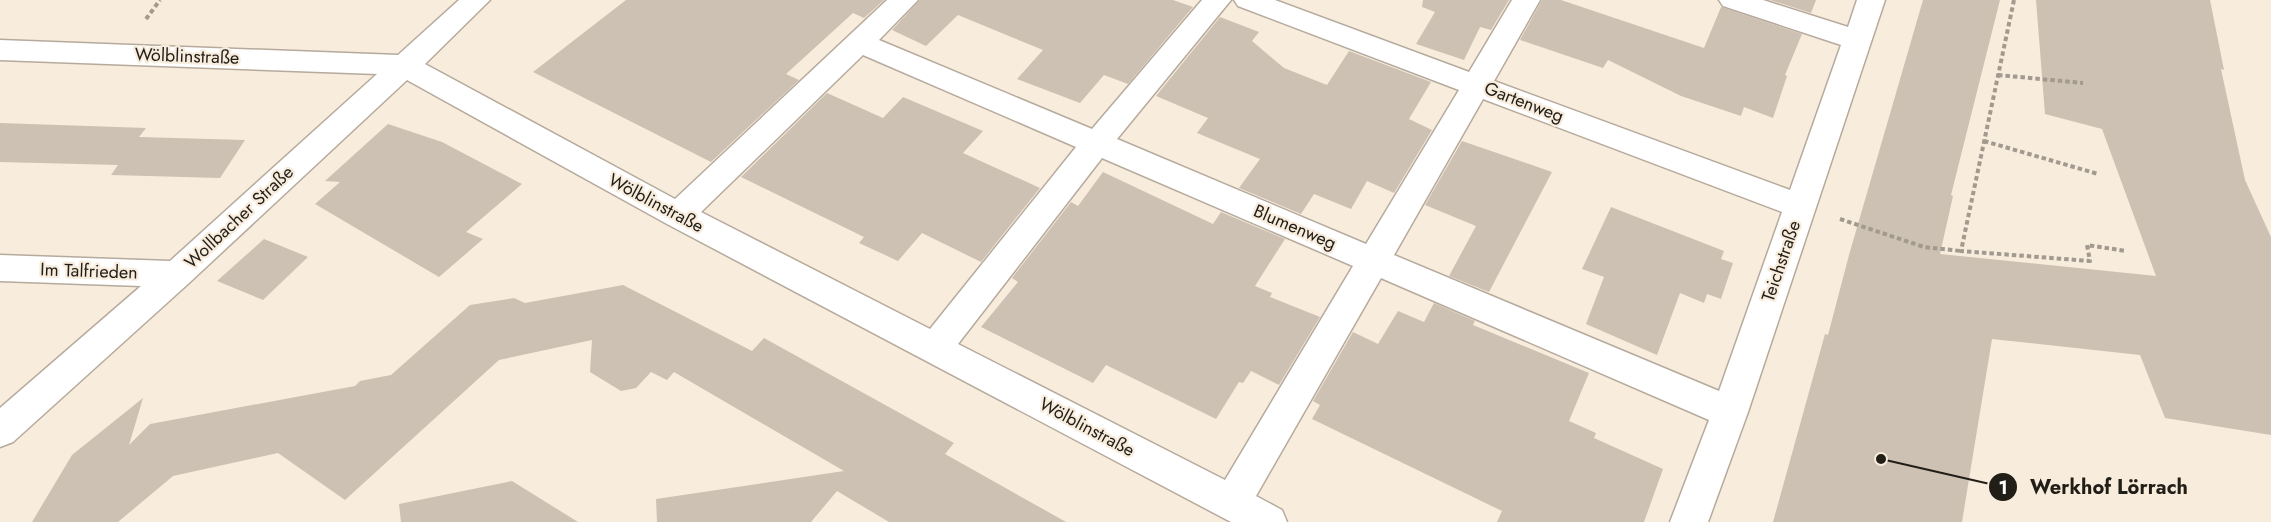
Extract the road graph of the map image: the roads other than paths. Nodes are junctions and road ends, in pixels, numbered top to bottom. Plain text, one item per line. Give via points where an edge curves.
1 (476, 0) edge
2 (904, 0) edge
3 (1217, 0) edge
4 (1248, 0) edge
5 (1526, 0) edge
6 (1733, 0) edge
7 (1871, 0) edge
8 (1856, 40) junction
9 (860, 43) junction
10 (0, 50) edge
11 (404, 65) junction
12 (1477, 85) junction
13 (1097, 143) junction
14 (1800, 206) junction
15 (678, 215) junction
16 (1376, 262) junction
17 (0, 268) edge
18 (177, 274) junction
19 (935, 348) junction
20 (1730, 412) junction
21 (0, 431) edge
22 (1232, 503) junction
23 (1268, 522) edge
24 (1689, 522) edge

1 - 11 street, Wollbacher Straße
2 - 9 street
3 - 13 street
4 - 12 street, Gartenweg
5 - 12 street
6 - 8 street
7 - 8 street, Teichstraße
8 - 14 street, Teichstraße
9 - 13 street, Blumenweg
9 - 15 street
10 - 11 street, Wölblinstraße
11 - 15 street, Wölblinstraße
11 - 18 street, Wollbacher Straße
12 - 14 street, Gartenweg
12 - 16 street
13 - 16 street, Blumenweg
13 - 19 street
14 - 20 street, Teichstraße
15 - 19 street, Wölblinstraße
16 - 20 street, Blumenweg
16 - 22 street
17 - 18 street, Im Talfrieden
18 - 21 street, Wollbacher Straße
19 - 22 street, Wölblinstraße
20 - 24 street, Teichstraße
22 - 23 street, Wölblinstraße

